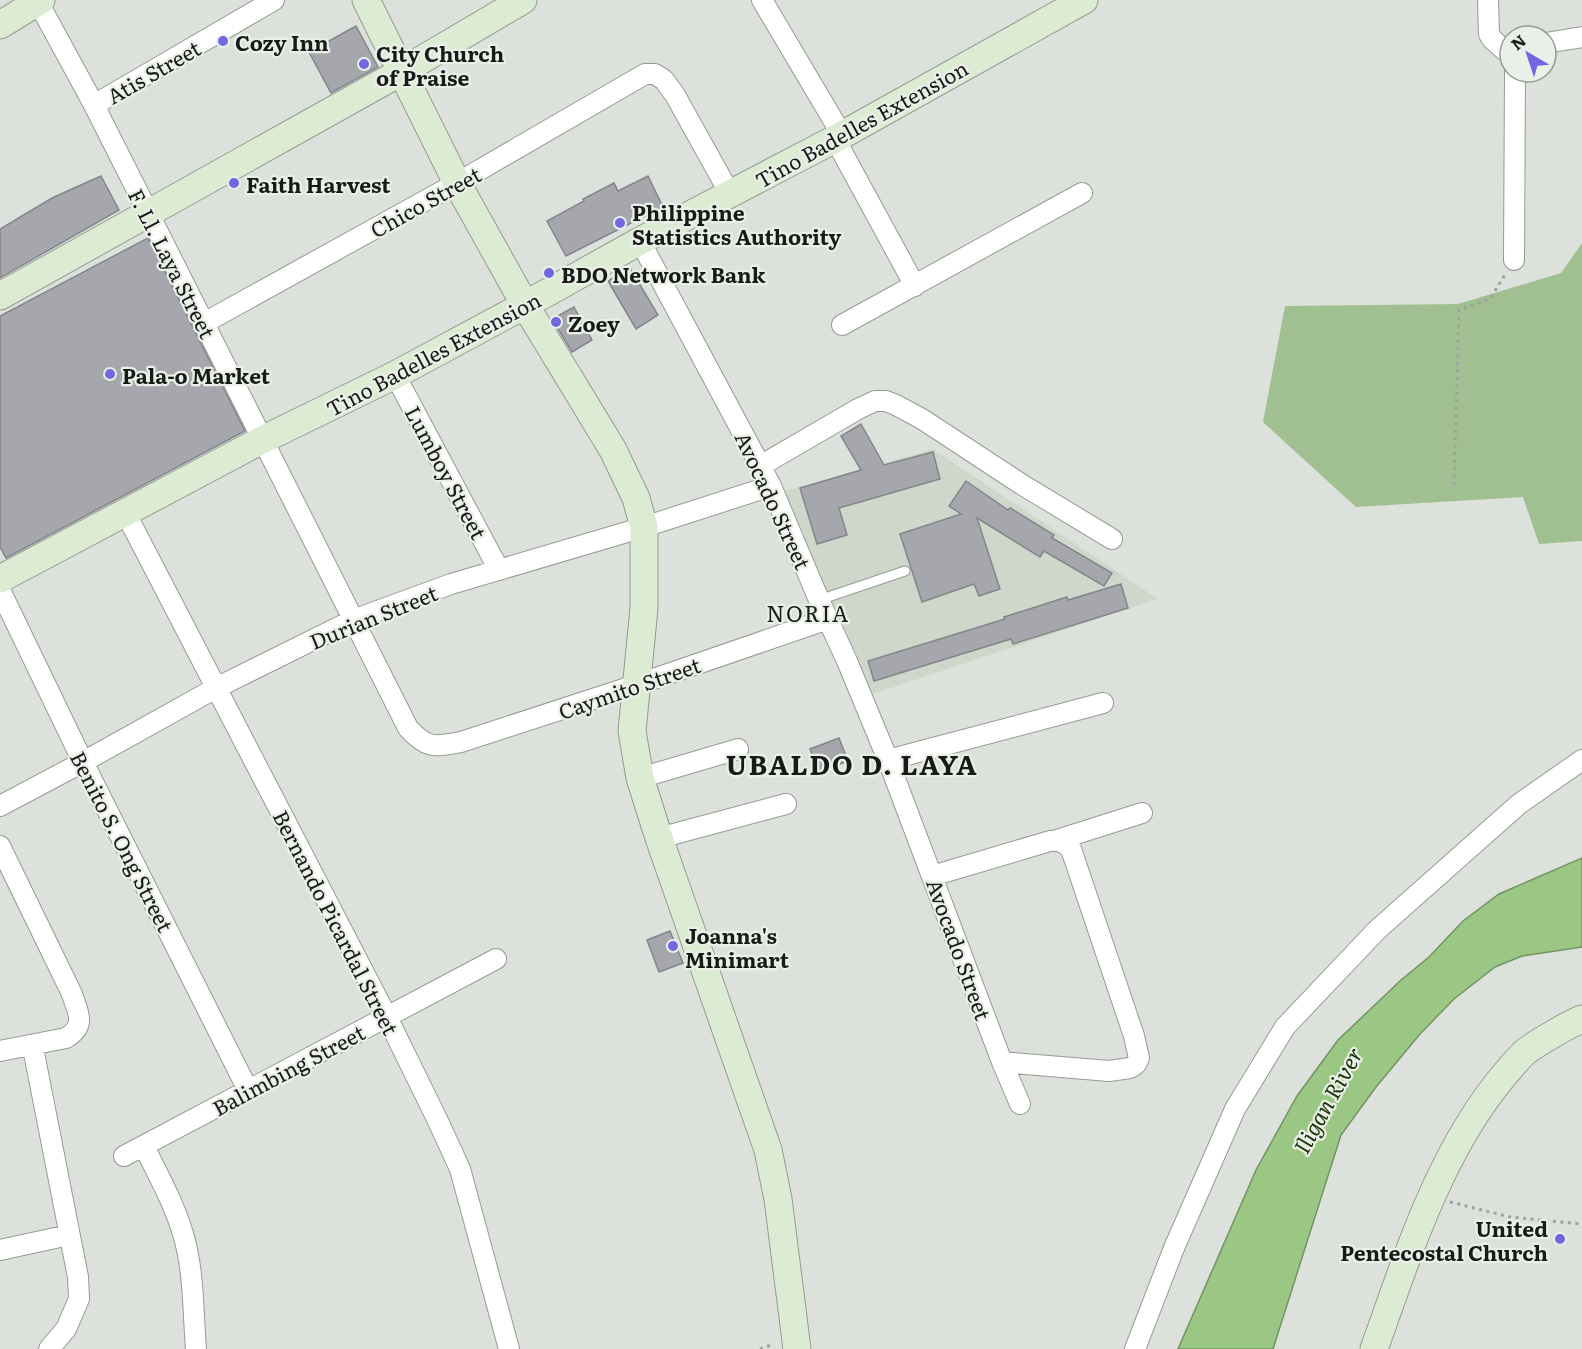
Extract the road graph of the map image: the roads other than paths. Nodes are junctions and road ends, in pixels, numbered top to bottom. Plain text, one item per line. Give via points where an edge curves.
1 (274, 0) edge
2 (366, 0) edge
3 (523, 0) edge
4 (762, 0) edge
5 (1084, 0) edge
6 (1488, 0) edge
7 (40, 1) edge
8 (0, 25) edge
9 (1582, 37) edge
10 (1558, 41) edge
11 (1498, 44) edge
12 (401, 72) junction
13 (1515, 84) edge
14 (94, 105) junction
15 (838, 137) junction
16 (457, 183) junction
17 (1082, 193) dead end
18 (730, 194) junction
19 (148, 214) junction
20 (640, 241) junction
21 (1514, 260) road end
22 (915, 286) junction
23 (0, 297) edge
24 (525, 305) junction
25 (204, 323) junction
26 (842, 325) dead end
27 (395, 375) junction
28 (262, 440) junction
29 (760, 466) junction
30 (771, 486) junction
31 (124, 512) junction
32 (644, 527) junction
33 (1112, 539) dead end
34 (499, 570) junction
35 (905, 571) dead end
36 (0, 579) edge
37 (0, 590) edge
38 (819, 600) junction
39 (828, 619) junction
40 (354, 620) junction
41 (636, 685) junction
42 (216, 688) junction
43 (1103, 703) dead end
44 (428, 745) joint
45 (738, 749) dead end
46 (888, 760) junction
47 (1582, 760) edge
48 (83, 762) junction
49 (640, 778) junction
50 (786, 804) dead end
51 (0, 806) edge
52 (1142, 813) dead end
53 (659, 838) junction
54 (1057, 840) junction
55 (0, 846) edge
56 (932, 876) junction
57 (496, 960) dead end
58 (387, 1017) junction
59 (1582, 1019) edge
60 (0, 1051) edge
61 (34, 1053) dead end
62 (1002, 1062) junction
63 (248, 1090) junction
64 (1020, 1104) dead end
65 (144, 1146) junction
66 (124, 1156) dead end
67 (69, 1235) junction
68 (0, 1250) edge
69 (49, 1349) edge
70 (196, 1349) edge
71 (509, 1349) edge
72 (797, 1349) edge
73 (1135, 1349) edge
74 (1374, 1349) edge

1 - 14 street, Atis Street
2 - 12 street
3 - 12 street
4 - 15 street
5 - 15 street, Tino Badelles Extension
6 - 11 street via 1489,34
7 - 8 street
7 - 14 street, F. Ll. Laya Street
9 - 10 street
12 - 16 street
12 - 19 street
13 - 21 street
14 - 19 street, F. Ll. Laya Street
15 - 18 street, Tino Badelles Extension
15 - 22 street
16 - 18 street, Chico Street via 645,74 655,74 675,95
16 - 24 street
16 - 25 street, Chico Street
17 - 22 street
18 - 20 street, Tino Badelles Extension
19 - 23 street
19 - 25 street, F. Ll. Laya Street
20 - 24 street, Tino Badelles Extension
20 - 29 street, Avocado Street
22 - 26 street
24 - 27 street, Tino Badelles Extension
24 - 32 street via 613,450 636,498
25 - 28 street, F. Ll. Laya Street
27 - 28 street, Tino Badelles Extension
27 - 34 street, Lumboy Street
28 - 31 street, Tino Badelles Extension
28 - 40 street, F. Ll. Laya Street
29 - 30 street, Avocado Street
29 - 33 street via 875,401 886,401 922,419
30 - 32 street, Durian Street
30 - 38 street, Avocado Street
31 - 36 street, Tino Badelles Extension
31 - 42 street, Bernando Picardal Street
32 - 34 street, Durian Street
32 - 41 street via 644,608
34 - 40 street, Durian Street
35 - 38 lane
37 - 48 street, Benito S. Ong Street
38 - 39 street, Avocado Street
39 - 41 street, Caymito Street
39 - 46 street, Avocado Street
40 - 42 street, Durian Street
40 - 44 street, F. Ll. Laya Street via 408,728
41 - 44 street, Caymito Street via 461,742
41 - 49 street via 632,731
42 - 48 street, Durian Street
42 - 58 street, Bernando Picardal Street
43 - 46 street
45 - 49 street
46 - 56 street, Avocado Street
47 - 73 street via 1519,804 1377,930 1285,1027 1236,1109 1174,1248
48 - 51 street, Durian Street
48 - 63 street, Benito S. Ong Street
49 - 53 street
50 - 53 street
52 - 54 street
53 - 72 street via 768,1150
54 - 56 street
54 - 62 street via 1071,849 1139,1058 1131,1068 1109,1071
55 - 60 street via 72,994 80,1019 74,1033 66,1038
56 - 62 street, Avocado Street
57 - 58 street, Balimbing Street
58 - 63 street, Balimbing Street
58 - 71 street, Bernando Picardal Street via 460,1169
59 - 74 street via 1525,1052 1458,1142 1431,1198
61 - 67 street
62 - 64 street, Avocado Street
63 - 65 street, Balimbing Street
65 - 66 street, Balimbing Street
65 - 70 street via 184,1236
67 - 68 street
67 - 69 street via 79,1299 66,1329

